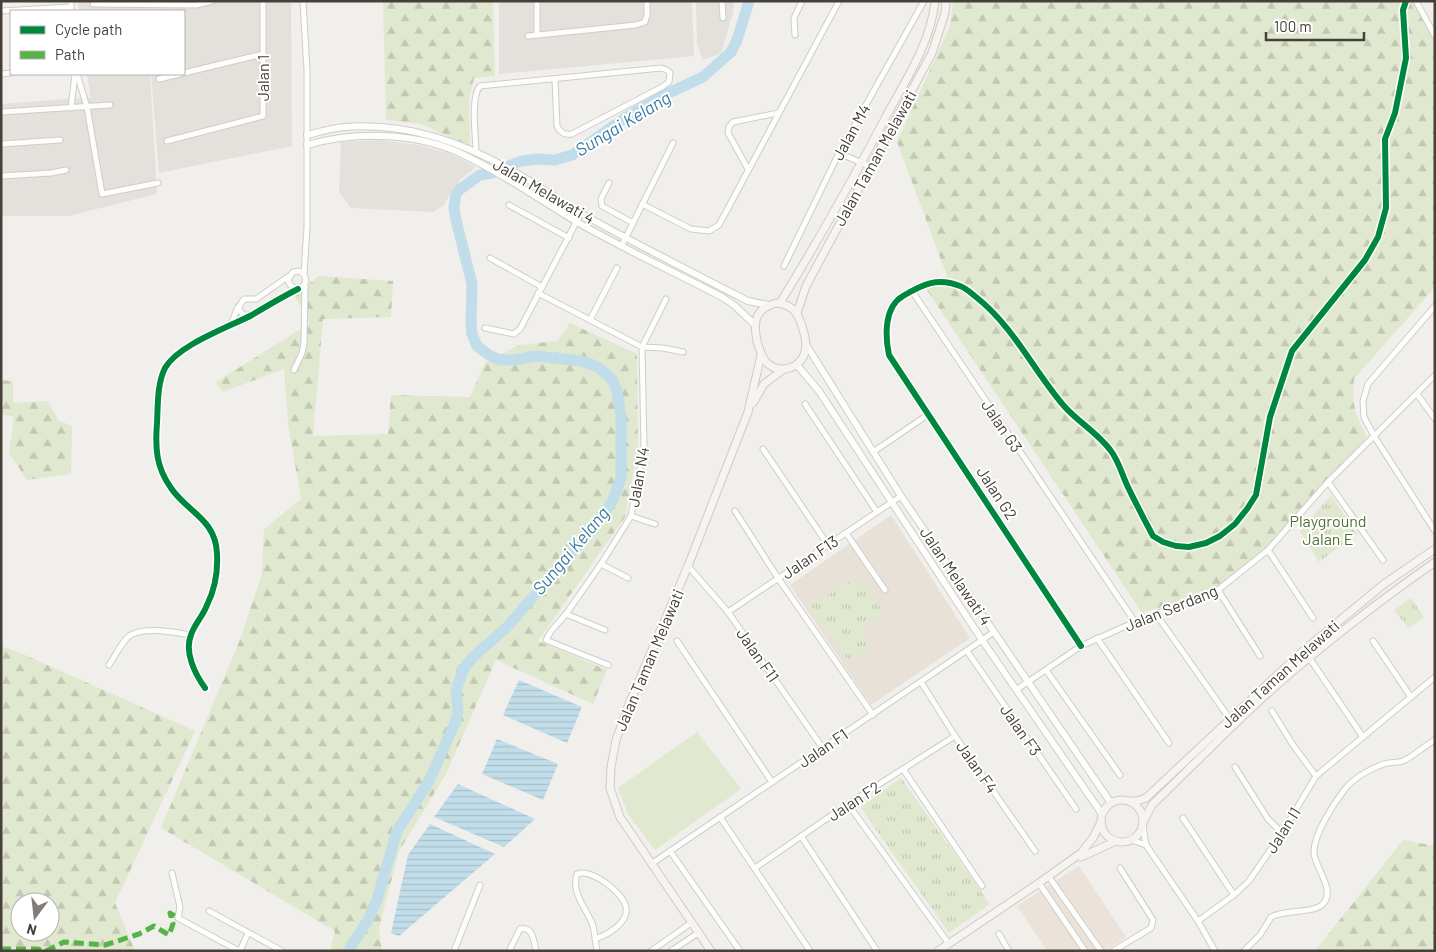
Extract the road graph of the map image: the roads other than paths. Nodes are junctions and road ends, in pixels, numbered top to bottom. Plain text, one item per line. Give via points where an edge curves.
1 (212, 1) edge
2 (263, 1) edge
3 (303, 1) edge
4 (537, 1) edge
5 (647, 1) edge
6 (722, 1) edge
7 (802, 1) edge
8 (839, 1) edge
9 (924, 1) edge
10 (935, 1) edge
11 (946, 1) edge
12 (1406, 1) edge
13 (1416, 1) edge
14 (93, 4) dead end
15 (71, 6) edge
16 (15, 10) edge
17 (723, 18) dead end
18 (537, 35) junction
19 (795, 35) dead end
20 (528, 36) dead end
21 (1435, 36) edge
22 (263, 54) junction
23 (185, 73) edge
24 (76, 75) edge
25 (76, 75) edge
26 (176, 75) edge
27 (159, 79) dead end
28 (555, 80) junction
29 (110, 105) dead end
30 (87, 107) junction
31 (71, 108) junction
32 (1, 112) edge
33 (778, 113) junction
34 (307, 135) junction
35 (60, 140) dead end
36 (167, 141) dead end
37 (673, 143) dead end
38 (1, 144) edge
39 (307, 145) junction
40 (476, 152) junction
41 (839, 153) junction
42 (862, 162) junction
43 (871, 167) junction
44 (748, 169) junction
45 (66, 170) dead end
46 (1, 176) edge
47 (158, 182) dead end
48 (608, 183) dead end
49 (642, 204) junction
50 (509, 205) dead end
51 (581, 213) junction
52 (577, 222) junction
53 (633, 223) junction
54 (569, 238) junction
55 (626, 238) junction
56 (622, 245) junction
57 (490, 258) dead end
58 (784, 266) dead end
59 (617, 268) dead end
60 (304, 274) junction
61 (289, 276) junction
62 (304, 285) junction
63 (542, 287) junction
64 (298, 289) junction
65 (912, 291) junction
66 (538, 293) junction
67 (256, 299) junction
68 (666, 299) dead end
69 (780, 303) junction
70 (240, 304) junction
71 (768, 305) junction
72 (1435, 306) edge
73 (260, 310) junction
74 (797, 313) junction
75 (251, 315) junction
76 (590, 320) junction
77 (754, 324) junction
78 (231, 325) junction
79 (485, 328) dead end
80 (807, 346) junction
81 (642, 347) junction
82 (682, 352) dead end
83 (761, 355) junction
84 (797, 365) junction
85 (784, 369) junction
86 (294, 370) dead end
87 (1435, 375) edge
88 (1417, 394) junction
89 (804, 404) dead end
90 (748, 412) junction
91 (929, 414) junction
92 (1435, 419) edge
93 (1374, 436) junction
94 (763, 449) dead end
95 (873, 452) junction
96 (1328, 482) junction
97 (901, 496) junction
98 (892, 502) junction
99 (735, 511) dead end
100 (877, 512) junction
101 (631, 516) junction
102 (655, 524) dead end
103 (1435, 531) edge
104 (846, 533) junction
105 (828, 545) junction
106 (1435, 549) edge
107 (1268, 550) junction
108 (1383, 560) dead end
109 (1435, 562) edge
110 (601, 564) junction
111 (688, 566) junction
112 (628, 578) dead end
113 (778, 578) junction
114 (885, 590) dead end
115 (1218, 590) junction
116 (728, 612) junction
117 (566, 614) junction
118 (1156, 614) junction
119 (1313, 618) dead end
120 (1135, 622) junction
121 (605, 630) dead end
122 (994, 632) junction
123 (190, 635) junction
124 (1097, 638) junction
125 (982, 640) junction
126 (677, 641) dead end
127 (1373, 641) dead end
128 (1081, 646) junction
129 (1304, 650) junction
130 (966, 651) junction
131 (1260, 656) dead end
132 (1309, 658) junction
133 (608, 664) dead end
134 (110, 665) dead end
135 (1046, 670) junction
136 (1435, 677) edge
137 (920, 682) junction
138 (1028, 682) junction
139 (205, 688) dead end
140 (1016, 690) junction
141 (1411, 697) junction
142 (1272, 712) dead end
143 (873, 715) junction
144 (1229, 719) junction
145 (1234, 726) junction
146 (955, 736) junction
147 (1363, 737) junction
148 (1435, 740) edge
149 (1169, 743) dead end
150 (822, 747) junction
151 (1235, 767) dead end
152 (903, 769) junction
153 (1120, 775) dead end
154 (1316, 776) junction
155 (772, 782) junction
156 (1129, 801) junction
157 (1111, 803) junction
158 (848, 804) junction
159 (1076, 809) dead end
160 (1102, 814) junction
161 (720, 817) junction
162 (1183, 818) dead end
163 (1101, 822) junction
164 (1143, 824) junction
165 (1282, 833) junction
166 (801, 836) junction
167 (1132, 840) junction
168 (1116, 841) junction
169 (1146, 845) junction
170 (670, 851) junction
171 (1035, 851) dead end
172 (651, 864) junction
173 (1063, 867) junction
174 (755, 868) junction
175 (1120, 868) dead end
176 (172, 873) dead end
177 (1050, 877) junction
178 (1039, 884) junction
179 (480, 885) dead end
180 (982, 886) dead end
181 (1234, 895) junction
182 (209, 912) dead end
183 (1198, 922) junction
184 (691, 923) junction
185 (248, 933) junction
186 (698, 933) junction
187 (999, 934) dead end
188 (595, 939) junction
189 (948, 944) junction
190 (240, 951) edge
191 (282, 951) edge
192 (454, 951) edge
193 (509, 951) edge
194 (536, 951) edge
195 (597, 951) edge
196 (651, 951) edge
197 (671, 951) edge
198 (711, 951) edge
199 (740, 951) edge
200 (810, 951) edge
201 (877, 951) edge
202 (938, 951) edge
203 (1010, 951) edge
204 (1085, 951) edge
205 (1101, 951) edge
206 (1113, 951) edge
207 (1215, 951) edge
208 (1244, 951) edge

1 - 14 street via 196,5
2 - 22 street, Jalan 1
3 - 34 street
4 - 18 street
5 - 18 street via 645,22 636,26
6 - 17 street
7 - 19 street via 794,18
8 - 33 street
9 - 41 street, Jalan M4
10 - 42 main road, Jalan Taman Melawati via 922,49
11 - 43 main road, Jalan Taman Melawati via 932,53
12 - 65 street via 1403,10 1406,58 1395,113 1385,139 1384,220 1365,260 1292,351 1270,417 1256,494 1235,524 1220,536 1189,547 1176,546 1153,536 1111,451 1063,405 1014,336 987,305 963,286 949,282 937,280
13 - 21 street
15 - 16 street
18 - 20 street
22 - 23 street
22 - 36 street, Jalan 1 via 263,116
24 - 30 street
25 - 31 street
26 - 27 street
28 - 28 street via 660,68 670,73 668,82 662,87 565,135 557,126
28 - 40 street via 480,86 476,93
29 - 30 street
30 - 31 street
30 - 47 street via 102,194
31 - 32 street
33 - 44 street
33 - 44 street via 740,120 728,127
34 - 39 street
34 - 40 street, Jalan Melawati 4 via 346,127 405,129 444,138
35 - 38 street
37 - 49 street
39 - 52 street, Jalan Melawati 4 via 364,137 420,140 466,155
39 - 60 street
40 - 51 street, Jalan Melawati 4 via 519,174
41 - 42 street
41 - 58 street, Jalan M4
42 - 43 street
42 - 69 main road, Jalan Taman Melawati
43 - 74 main road, Jalan Taman Melawati via 806,286
44 - 49 street via 719,225 709,231 691,229
45 - 46 street
48 - 53 street via 601,199 602,206
49 - 53 street
50 - 54 street
51 - 52 street
51 - 55 street, Jalan Melawati 4
52 - 54 street
52 - 56 street, Jalan Melawati 4
53 - 55 street
54 - 63 street
55 - 56 street
55 - 71 street, Jalan Melawati 4 via 748,301
56 - 77 street, Jalan Melawati 4 via 722,297
57 - 63 street
59 - 76 street
60 - 61 street via 293,272
60 - 62 street
61 - 64 street via 289,284
61 - 67 street
62 - 64 street
62 - 86 street via 304,343
63 - 66 street
64 - 73 street
65 - 91 street, Jalan G2 via 900,298 888,319 886,339 889,354
65 - 120 street, Jalan G3
66 - 76 street
66 - 79 street via 520,329 514,334
67 - 70 street via 244,299
67 - 73 street
68 - 81 street
69 - 71 main road
69 - 74 main road
70 - 75 street via 240,313
70 - 78 street
71 - 77 main road
72 - 93 street via 1368,384 1363,401 1364,417
73 - 75 street
74 - 80 main road
75 - 78 street
76 - 81 street
77 - 83 main road
78 - 123 street via 177,354 162,374 159,390 158,460 169,486 198,514 213,534 217,548 216,580 207,606
80 - 84 main road
80 - 95 street, Jalan Melawati 4
81 - 82 street
81 - 101 street, Jalan N4 via 644,448
83 - 85 main road via 771,366
83 - 90 main road, Jalan Taman Melawati
84 - 85 main road
84 - 98 street, Jalan Melawati 4 via 819,391
85 - 90 main road, Jalan Taman Melawati via 769,378
87 - 88 street, Jalan Serdang
88 - 92 street
88 - 93 street, Jalan Serdang
89 - 100 street
90 - 111 main road, Jalan Taman Melawati
91 - 95 street
91 - 128 street, Jalan G2
93 - 96 street, Jalan Serdang
93 - 103 street
94 - 105 street
95 - 97 street, Jalan Melawati 4
96 - 107 street, Jalan Serdang
96 - 108 street
97 - 98 street, Jalan F13
97 - 122 street, Jalan Melawati 4
98 - 100 street, Jalan F13
98 - 125 street, Jalan Melawati 4
99 - 113 street
100 - 104 street, Jalan F13
101 - 102 street
101 - 110 street, Jalan N4
104 - 105 street, Jalan F13
104 - 114 street
105 - 113 street, Jalan F13
106 - 129 main road, Jalan Taman Melawati via 1384,584
107 - 115 street, Jalan Serdang
107 - 119 street
109 - 132 main road, Jalan Taman Melawati
110 - 112 street
110 - 117 street, Jalan N4
111 - 116 street, Jalan F11
111 - 172 main road, Jalan Taman Melawati via 629,704 616,740 611,767 610,788 620,817
113 - 116 street, Jalan F13
113 - 143 street
115 - 118 street, Jalan Serdang
115 - 131 street
116 - 150 street, Jalan F11
117 - 121 street
117 - 133 street, Jalan N4 via 546,640
118 - 120 street, Jalan Serdang
118 - 144 street
120 - 124 street, Jalan Serdang
122 - 125 street, Jalan F1
122 - 138 street, Jalan Melawati 4
123 - 134 street via 170,631 137,633 128,637
123 - 139 street via 194,669
124 - 128 street, Jalan Serdang
124 - 149 street
125 - 130 street, Jalan F1
125 - 140 street, Jalan Melawati 4
126 - 155 street
127 - 141 street
128 - 135 street, Jalan Serdang
129 - 132 street
129 - 144 main road, Jalan Taman Melawati
130 - 137 street, Jalan F1
130 - 159 street, Jalan F3
132 - 145 main road, Jalan Taman Melawati
132 - 147 street
135 - 138 street, Jalan Serdang
135 - 153 street
136 - 141 street, Jalan I1
137 - 143 street, Jalan F1
137 - 146 street, Jalan F4
138 - 140 street, Jalan Serdang
138 - 157 street, Jalan Melawati 4
140 - 160 street, Jalan Melawati 4
141 - 147 street, Jalan I1
142 - 154 street
143 - 150 street, Jalan F1
144 - 145 street
144 - 156 main road, Jalan Taman Melawati via 1146,798
145 - 164 main road, Jalan Taman Melawati via 1152,805
146 - 152 street, Jalan F2
146 - 171 street, Jalan F4
147 - 154 street, Jalan I1
148 - 208 street via 1402,761 1385,763 1368,771 1347,787 1316,840 1314,854 1326,886 1327,896 1323,904 1271,917 1260,935
150 - 155 street, Jalan F1
151 - 165 street via 1268,820
152 - 158 street, Jalan F2
152 - 180 street
154 - 165 street, Jalan I1
155 - 161 street, Jalan F1
156 - 157 main road
156 - 164 main road via 1142,813
157 - 160 main road
158 - 166 street, Jalan F2
158 - 189 street
160 - 163 main road
161 - 170 street, Jalan F1
161 - 174 street
162 - 181 street
163 - 168 main road via 1105,834
163 - 173 main road via 1082,853
164 - 167 main road
164 - 169 street
165 - 181 street, Jalan I1 via 1249,881
166 - 174 street, Jalan F2
166 - 201 street
167 - 168 main road
167 - 169 street
168 - 173 main road
169 - 183 street
170 - 172 street, Jalan F1
170 - 199 street
172 - 184 main road, Jalan Taman Melawati
173 - 177 main road
174 - 200 street
175 - 206 street via 1153,920 1151,928
176 - 190 street via 180,906 178,918
177 - 178 main road
177 - 205 street
178 - 189 main road
178 - 204 street
179 - 192 street
181 - 183 street, Jalan I1
182 - 185 street
183 - 207 street
184 - 186 main road, Jalan Taman Melawati
184 - 196 street
185 - 190 street
185 - 191 street
186 - 197 street
186 - 198 main road, Jalan Taman Melawati
187 - 203 street
188 - 188 street via 605,936 620,924 626,907 598,876 581,872 574,881 575,890 593,925
188 - 195 street
189 - 202 main road
193 - 194 street via 523,928 532,934

